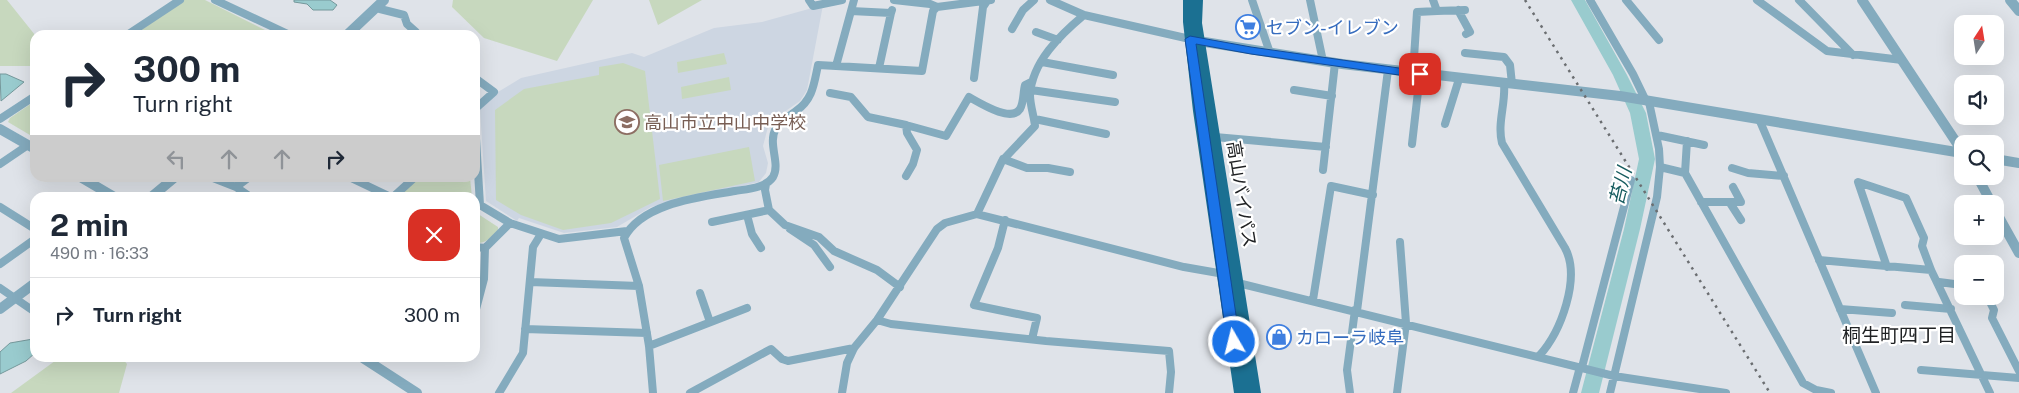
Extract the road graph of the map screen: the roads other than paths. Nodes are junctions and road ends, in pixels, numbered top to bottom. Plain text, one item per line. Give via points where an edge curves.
1 (180, 0) edge
2 (215, 0) edge
3 (384, 0) edge
4 (809, 0) edge
5 (842, 0) edge
6 (854, 0) edge
7 (989, 0) edge
8 (1034, 0) edge
9 (1050, 0) edge
10 (1072, 0) edge
11 (1188, 0) edge
12 (1198, 0) edge
13 (1252, 0) edge
14 (1310, 0) edge
15 (1433, 0) edge
16 (1590, 0) edge
17 (1598, 0) edge
18 (1626, 0) edge
19 (1757, 0) edge
20 (1799, 0) edge
21 (1862, 0) edge
22 (2010, 0) edge
23 (895, 1) edge
24 (817, 2) edge
25 (937, 6) junction
26 (1069, 8) junction
27 (380, 10) dead end
28 (851, 10) junction
29 (1437, 11) junction
30 (2019, 11) edge
31 (892, 13) junction
32 (1084, 15) junction
33 (1012, 29) dead end
34 (135, 30) edge
35 (277, 30) edge
36 (352, 30) edge
37 (412, 30) edge
38 (1036, 32) dead end
39 (1466, 34) dead end
40 (1058, 40) junction
41 (1195, 40) junction
42 (1659, 40) dead end
43 (1466, 53) dead end
44 (1270, 54) junction
45 (1853, 55) junction
46 (1902, 60) junction
47 (1324, 61) junction
48 (1042, 62) junction
49 (1335, 63) junction
50 (836, 66) junction
51 (879, 68) junction
52 (1388, 70) junction
53 (1417, 74) junction
54 (1113, 75) dead end
55 (974, 78) dead end
56 (1459, 79) junction
57 (480, 82) edge
58 (1508, 84) junction
59 (1031, 86) junction
60 (1294, 90) dead end
61 (830, 93) dead end
62 (1332, 96) junction
63 (30, 99) edge
64 (1646, 101) junction
65 (1115, 102) dead end
66 (480, 105) edge
67 (0, 119) edge
68 (1035, 119) junction
69 (1759, 119) junction
70 (1445, 124) dead end
71 (906, 125) junction
72 (0, 129) edge
73 (1106, 134) dead end
74 (1657, 135) junction
75 (1215, 137) junction
76 (1954, 140) edge
77 (1686, 141) junction
78 (1412, 144) dead end
79 (1704, 144) dead end
80 (30, 146) edge
81 (1326, 147) junction
82 (30, 148) edge
83 (1954, 151) edge
84 (1004, 159) junction
85 (2004, 160) edge
86 (2019, 163) edge
87 (0, 164) edge
88 (1660, 167) junction
89 (1732, 168) dead end
90 (1323, 170) dead end
91 (1070, 172) dead end
92 (1685, 173) junction
93 (906, 176) dead end
94 (1784, 176) junction
95 (1631, 180) dead end
96 (89, 182) edge
97 (169, 182) edge
98 (223, 182) edge
99 (243, 182) edge
100 (360, 182) edge
101 (409, 182) edge
102 (766, 184) junction
103 (236, 187) junction
104 (1733, 187) dead end
105 (106, 192) edge
106 (157, 192) edge
107 (243, 192) edge
108 (381, 192) edge
109 (398, 192) edge
110 (1373, 196) junction
111 (1701, 202) junction
112 (1730, 203) junction
113 (480, 206) edge
114 (0, 207) edge
115 (769, 210) junction
116 (978, 214) junction
117 (747, 215) junction
118 (1005, 220) junction
119 (1741, 220) dead end
120 (712, 222) dead end
121 (510, 223) junction
122 (785, 225) junction
123 (30, 226) edge
124 (2004, 226) edge
125 (626, 231) junction
126 (541, 234) junction
127 (1400, 242) dead end
128 (30, 243) edge
129 (480, 248) edge
130 (485, 248) junction
131 (761, 248) dead end
132 (2019, 253) edge
133 (1819, 260) junction
134 (0, 264) edge
135 (830, 267) dead end
136 (1887, 267) junction
137 (1932, 270) junction
138 (1224, 274) junction
139 (530, 282) junction
140 (1939, 282) junction
141 (1238, 283) junction
142 (1954, 283) edge
143 (639, 286) junction
144 (30, 287) edge
145 (900, 287) junction
146 (0, 288) edge
147 (700, 293) dead end
148 (480, 294) edge
149 (14, 298) junction
150 (1313, 300) junction
151 (1905, 305) dead end
152 (1992, 305) edge
153 (747, 308) dead end
154 (0, 309) edge
155 (30, 309) edge
156 (1840, 309) junction
157 (1951, 309) junction
158 (1356, 311) junction
159 (1892, 313) dead end
160 (877, 320) junction
161 (710, 322) junction
162 (1406, 323) junction
163 (525, 329) junction
164 (647, 333) junction
165 (1032, 339) junction
166 (649, 346) junction
167 (854, 348) junction
168 (1539, 356) junction
169 (368, 362) edge
170 (1582, 367) junction
171 (1921, 370) dead end
172 (2019, 371) edge
173 (1612, 375) junction
174 (1983, 375) junction
175 (2019, 378) edge
176 (416, 393) edge
177 (499, 393) edge
178 (653, 393) edge
179 (690, 393) edge
180 (842, 393) edge
181 (1169, 393) edge
182 (1241, 393) edge
183 (1254, 393) edge
184 (1350, 393) edge
185 (1397, 393) edge
186 (1573, 393) edge
187 (1610, 393) edge
188 (1726, 393) edge
189 (1831, 393) edge
190 (1876, 393) edge
191 (1990, 393) edge

1 - 34 street
2 - 35 street
3 - 36 street
4 - 24 street via 813,6
5 - 24 street
6 - 28 street
7 - 25 street
7 - 55 street via 983,7
8 - 33 street via 1022,10
9 - 26 street
10 - 26 street
11 - 41 highway, 高山バイパス
12 - 41 highway, 高山バイパス
13 - 44 street
14 - 47 street
15 - 29 street
16 - 17 street
16 - 64 street
18 - 42 street
19 - 45 street via 1823,48
20 - 45 street
21 - 46 street
22 - 30 street
23 - 25 street
23 - 31 street
25 - 51 street via 933,10 922,71
26 - 32 street
27 - 37 street via 404,15
28 - 31 street
28 - 50 street
29 - 39 street via 1461,10 1470,32
29 - 53 street via 1417,12
31 - 51 street
32 - 40 street
32 - 41 street
38 - 40 street
40 - 48 street
41 - 44 street
41 - 75 highway, 高山バイパス
41 - 138 highway, 高山バイパス
43 - 58 street via 1504,57 1510,65
44 - 47 street
45 - 46 street
46 - 76 street
47 - 49 street
48 - 54 street
48 - 59 street
49 - 52 street
49 - 62 street
50 - 51 street
50 - 102 street via 818,65 807,101 774,131 775,171
52 - 53 street
52 - 110 street
53 - 56 street
53 - 78 street
56 - 58 street
56 - 70 street
57 - 66 street via 494,92
58 - 64 street
58 - 168 street via 1499,125 1502,144 1571,263 1564,308 1545,351
59 - 65 street
59 - 68 street
59 - 71 street via 1025,85 1020,109 1015,114 1004,114 969,97 946,136
60 - 62 street
61 - 71 street via 851,96 868,117
62 - 81 street
63 - 67 street
64 - 69 street
64 - 74 street
68 - 73 street
68 - 84 street via 1035,126
69 - 83 street
69 - 94 street
71 - 93 street via 906,134 918,153
72 - 80 street
74 - 77 street
74 - 88 street
75 - 81 street
75 - 141 highway, 高山バイパス
77 - 79 street
77 - 92 street
81 - 90 street
82 - 87 street
84 - 91 street via 1027,168
84 - 116 street
85 - 86 street
88 - 92 street
88 - 173 street via 1657,197
89 - 94 street via 1748,173
92 - 111 street
94 - 133 street
95 - 170 street
96 - 105 street
97 - 106 street
98 - 103 street
99 - 103 street
100 - 108 street
101 - 109 street
102 - 115 street
102 - 125 street via 657,209
103 - 107 street
104 - 112 street via 1742,202
110 - 150 street via 1331,186
110 - 158 street
111 - 112 street
111 - 189 street via 1802,382 1816,390
112 - 119 street
113 - 121 street
114 - 123 street
115 - 117 street
115 - 122 street
116 - 118 street
116 - 145 street via 940,225
117 - 120 street
117 - 131 street via 752,234
118 - 138 street via 1184,267
118 - 165 street via 998,248 974,305 1037,318
121 - 126 street
121 - 130 street
122 - 135 street via 814,245
122 - 145 street via 819,237 834,251 877,270
124 - 132 street
125 - 126 street via 559,239
125 - 143 street via 624,238
126 - 139 street via 533,247
127 - 162 street
128 - 134 street
129 - 130 street
130 - 148 street
133 - 136 street
133 - 156 street
136 - 137 street
136 - 137 street via 1858,182 1906,198 1924,238 1922,246
137 - 140 street
138 - 182 highway, 高山バイパス
139 - 143 street
139 - 163 street
140 - 142 street
140 - 157 street
141 - 150 street
141 - 183 highway, 高山バイパス
143 - 164 street
144 - 149 street
145 - 160 street
146 - 149 street
147 - 161 street
149 - 154 street
149 - 155 street
150 - 158 street
151 - 157 street
152 - 172 street via 1992,318
153 - 161 street
156 - 159 street
156 - 190 street
157 - 174 street
158 - 162 street
158 - 184 street via 1347,370
160 - 165 street
160 - 167 street
161 - 166 street
162 - 168 street
162 - 185 street
163 - 164 street
163 - 177 street via 523,353
164 - 166 street
165 - 181 street via 1169,351
166 - 178 street
167 - 179 street via 788,361 771,349
167 - 180 street via 847,363
168 - 170 street
169 - 176 street
170 - 173 street
170 - 186 street
171 - 174 street
173 - 187 street
173 - 188 street
174 - 175 street
174 - 191 street

